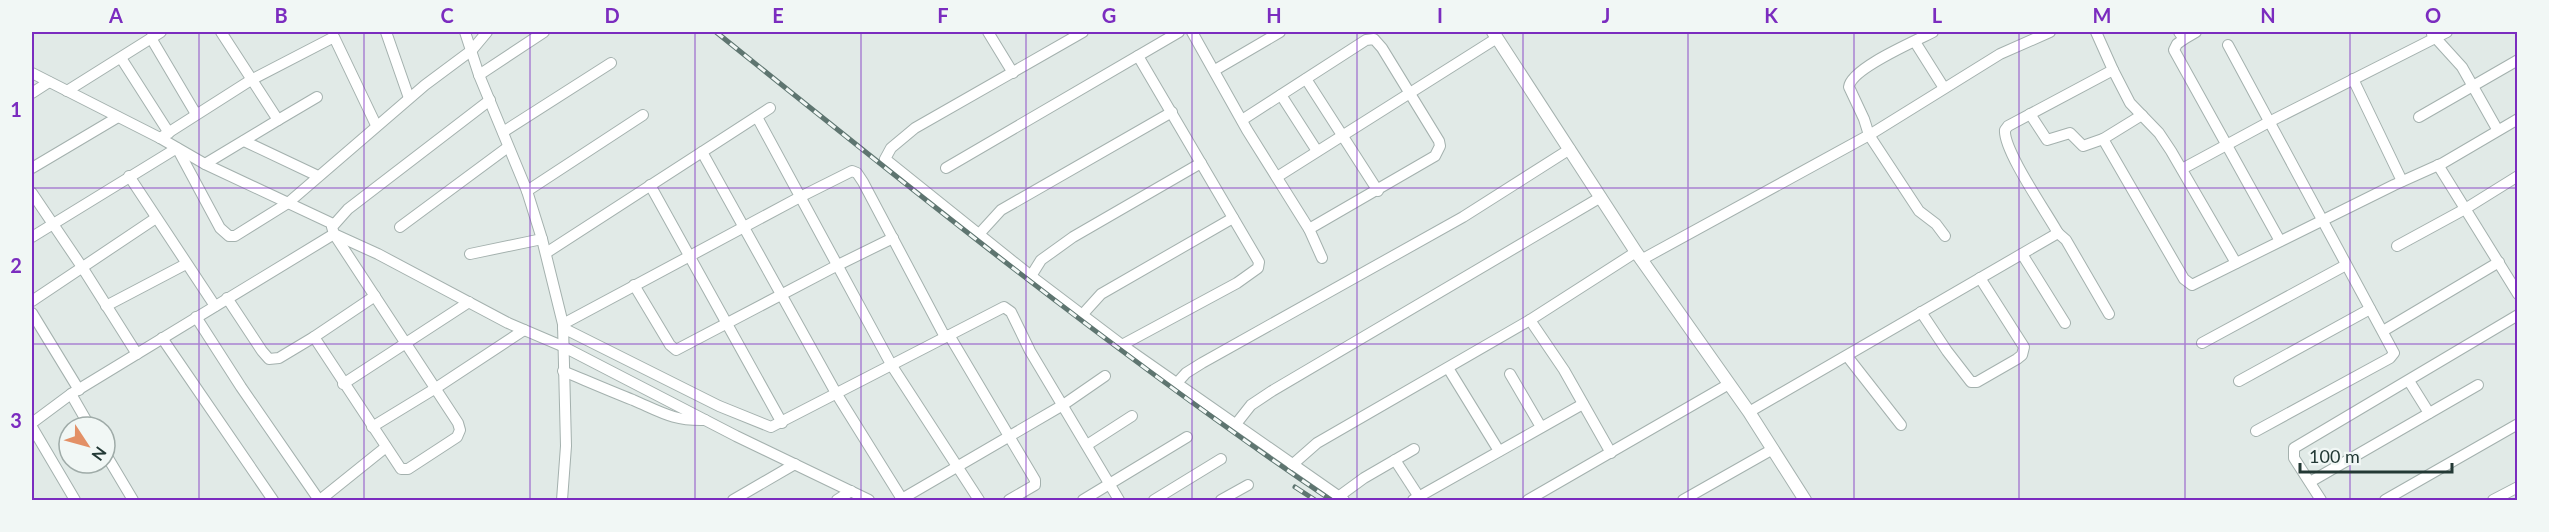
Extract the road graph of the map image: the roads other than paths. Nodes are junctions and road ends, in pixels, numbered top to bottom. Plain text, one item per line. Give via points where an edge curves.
1 (161, 32) edge
2 (221, 32) edge
3 (386, 32) edge
4 (465, 32) edge
5 (487, 32) edge
6 (544, 32) edge
7 (988, 32) edge
8 (1083, 32) edge
9 (1179, 32) edge
10 (1192, 32) edge
11 (1280, 32) edge
12 (1933, 32) edge
13 (2050, 32) edge
14 (2096, 32) edge
15 (2196, 32) edge
16 (2447, 32) edge
17 (333, 34) edge
18 (2432, 34) edge
19 (1495, 35) edge
20 (2181, 35) edge
21 (151, 38) junction
22 (1915, 42) junction
23 (2228, 45) dead end
24 (472, 50) junction
25 (1138, 56) junction
26 (121, 58) junction
27 (2517, 60) edge
28 (611, 63) dead end
29 (1215, 70) junction
30 (2113, 70) junction
31 (32, 73) edge
32 (1012, 73) junction
33 (479, 75) junction
34 (1306, 79) junction
35 (2353, 79) junction
36 (251, 80) junction
37 (49, 82) junction
38 (2473, 87) junction
39 (1944, 88) junction
40 (67, 91) junction
41 (32, 93) edge
42 (1410, 93) junction
43 (1281, 95) junction
44 (317, 97) dead end
45 (409, 98) junction
46 (490, 100) junction
47 (770, 108) dead end
48 (1172, 112) junction
49 (196, 114) junction
50 (2030, 114) junction
51 (2142, 115) junction
52 (643, 116) dead end
53 (118, 117) junction
54 (757, 117) junction
55 (2419, 117) dead end
56 (2517, 119) edge
57 (278, 120) junction
58 (1242, 120) junction
59 (2269, 122) junction
60 (376, 125) junction
61 (2497, 129) junction
62 (503, 132) junction
63 (1869, 135) junction
64 (165, 136) junction
65 (1342, 136) junction
66 (2103, 139) junction
67 (244, 141) junction
68 (2227, 144) junction
69 (508, 147) junction
70 (177, 148) junction
71 (1570, 149) junction
72 (1317, 151) junction
73 (702, 152) junction
74 (205, 164) junction
75 (1201, 164) junction
76 (2438, 165) junction
77 (32, 168) edge
78 (946, 168) dead end
79 (2182, 169) junction
80 (129, 176) junction
81 (318, 176) junction
82 (2517, 176) edge
83 (1277, 177) junction
84 (2402, 181) junction
85 (650, 185) junction
86 (1377, 190) junction
87 (527, 191) junction
88 (32, 193) edge
89 (800, 197) junction
90 (1601, 197) junction
91 (288, 203) junction
92 (2465, 209) junction
93 (156, 218) junction
94 (1233, 218) junction
95 (2322, 221) junction
96 (52, 224) junction
97 (400, 227) dead end
98 (744, 227) junction
99 (333, 229) junction
100 (1309, 229) junction
101 (980, 233) junction
102 (2058, 233) junction
103 (1945, 236) dead end
104 (32, 237) edge
105 (893, 238) junction
106 (542, 239) junction
107 (2280, 241) junction
108 (2397, 246) dead end
109 (546, 253) junction
110 (470, 254) dead end
111 (2022, 254) junction
112 (688, 256) junction
113 (1639, 256) junction
114 (1322, 258) dead end
115 (2499, 262) junction
116 (2236, 263) junction
117 (186, 264) junction
118 (2346, 265) junction
119 (836, 266) junction
120 (82, 267) junction
121 (2517, 269) edge
122 (1031, 276) junction
123 (2507, 276) junction
124 (1980, 278) junction
125 (634, 285) junction
126 (2517, 294) edge
127 (782, 295) junction
128 (375, 296) junction
129 (227, 298) junction
130 (32, 301) edge
131 (469, 302) junction
132 (106, 306) junction
133 (215, 306) junction
134 (2370, 309) junction
135 (1921, 312) junction
136 (32, 313) edge
137 (2109, 314) dead end
138 (1082, 315) junction
139 (2517, 315) edge
140 (196, 317) junction
141 (1530, 320) junction
142 (725, 324) junction
143 (2065, 324) dead end
144 (524, 330) junction
145 (2383, 331) junction
146 (563, 335) junction
147 (947, 336) junction
148 (314, 337) junction
149 (162, 338) junction
150 (405, 343) junction
151 (2202, 343) dead end
152 (1122, 345) junction
153 (137, 354) junction
154 (1847, 356) junction
155 (892, 366) junction
156 (1449, 368) junction
157 (563, 371) junction
158 (1510, 375) dead end
159 (1105, 376) dead end
160 (2239, 381) dead end
161 (2409, 381) junction
162 (1177, 383) junction
163 (344, 384) junction
164 (1729, 384) junction
165 (2478, 385) dead end
166 (436, 388) junction
167 (75, 392) junction
168 (836, 393) junction
169 (1583, 404) junction
170 (1063, 405) junction
171 (1749, 412) junction
172 (2428, 413) junction
173 (85, 415) edge
174 (1132, 416) dead end
175 (705, 420) junction
176 (782, 423) junction
177 (1236, 424) junction
178 (2517, 424) edge
179 (32, 425) edge
180 (1901, 425) dead end
181 (372, 427) junction
182 (1541, 428) junction
183 (2256, 431) dead end
184 (1008, 437) junction
185 (1187, 437) dead end
186 (1087, 445) junction
187 (386, 447) junction
188 (1414, 449) dead end
189 (1773, 449) junction
190 (1499, 451) junction
191 (1611, 453) junction
192 (1221, 459) dead end
193 (1395, 460) junction
194 (795, 464) junction
195 (1292, 465) junction
196 (956, 466) junction
197 (117, 474) edge
198 (2310, 482) junction
199 (1109, 485) junction
200 (1248, 485) dead end
201 (2517, 487) edge
202 (851, 491) junction
203 (1341, 499) edge
204 (1416, 499) edge
205 (1802, 499) edge
206 (901, 500) edge
207 (75, 501) edge
208 (133, 501) edge
209 (273, 501) edge
210 (320, 501) edge
211 (562, 501) edge
212 (734, 501) edge
213 (837, 501) edge
214 (869, 501) edge
215 (979, 501) edge
216 (1009, 501) edge
217 (1083, 501) edge
218 (1119, 501) edge
219 (1154, 501) edge
220 (1221, 501) edge
221 (1528, 501) edge
222 (1683, 501) edge
223 (2321, 501) edge
224 (2385, 501) edge
225 (2493, 501) edge

1 - 21 street
2 - 36 street
3 - 45 street
4 - 24 street
5 - 24 street
6 - 33 street
7 - 32 street
8 - 32 street
9 - 25 street
10 - 29 street
11 - 29 street
12 - 22 street
13 - 39 street via 2000,54
14 - 30 street
15 - 20 street
16 - 18 street
17 - 36 street
17 - 60 street
18 - 35 street
18 - 38 street via 2458,62
19 - 42 street
19 - 71 street
20 - 68 street via 2174,50
21 - 26 street
21 - 49 street
22 - 39 street
22 - 63 street via 1864,69 1849,82
23 - 59 street
24 - 33 street
24 - 45 street
25 - 48 street
25 - 78 street
26 - 40 street
26 - 64 street
27 - 38 street
28 - 62 street
29 - 58 street
30 - 50 street
30 - 51 street via 2130,103
31 - 37 street
32 - 101 street via 915,128 885,156 891,165
33 - 46 street
34 - 42 street via 1371,38 1378,42
34 - 43 street
34 - 65 street
35 - 59 street
35 - 84 street
36 - 49 street
36 - 57 street
37 - 40 street
37 - 41 street
38 - 55 street
38 - 61 street
39 - 63 street
40 - 53 street
42 - 65 street
42 - 86 street via 1439,141 1439,150
43 - 58 street
43 - 72 street
44 - 57 street
45 - 60 street
46 - 62 street
46 - 99 street via 348,209
47 - 54 street
48 - 75 street
48 - 101 street via 1001,210
49 - 64 street
50 - 66 street via 2049,141 2070,133 2083,146
50 - 102 street via 2008,126 2006,142
51 - 66 street
51 - 79 street via 2160,133
52 - 87 street
53 - 64 street
53 - 77 street
54 - 73 street
54 - 89 street
56 - 61 street
57 - 67 street
58 - 83 street
59 - 68 street
59 - 95 street
60 - 81 street
61 - 76 street
62 - 69 street
63 - 103 street via 1919,211
63 - 113 street
64 - 70 street
65 - 72 street
65 - 86 street
66 - 116 street via 2187,282 2195,284
67 - 74 street
67 - 81 street
68 - 79 street
68 - 107 street
69 - 87 street
69 - 97 street
70 - 74 street
70 - 80 street
70 - 91 street via 220,228 229,236 240,234
71 - 90 street
71 - 162 street via 1463,217 1202,363
72 - 83 street
73 - 85 street
73 - 98 street
74 - 91 street
75 - 94 street
75 - 122 street via 1073,237 1041,260
76 - 84 street
76 - 92 street
79 - 116 street
80 - 93 street
80 - 96 street
81 - 91 street
82 - 92 street
83 - 100 street
84 - 95 street
85 - 109 street
85 - 112 street
86 - 100 street
87 - 106 street
88 - 96 street
89 - 98 street
89 - 105 street via 855,172
89 - 119 street
90 - 113 street
90 - 177 street via 1272,391 1251,405
91 - 99 street
92 - 108 street
92 - 115 street
93 - 117 street
93 - 120 street
94 - 138 street via 1101,294
94 - 152 street via 1257,257 1258,268
95 - 107 street
95 - 118 street
96 - 104 street
96 - 120 street
98 - 112 street
98 - 127 street
99 - 128 street
99 - 129 street
99 - 131 street
100 - 114 street
101 - 122 street
102 - 111 street
102 - 137 street via 2066,240
105 - 119 street
105 - 147 street
106 - 109 street
106 - 110 street
107 - 116 street
109 - 146 street
111 - 124 street
111 - 143 street
112 - 125 street
112 - 142 street
113 - 141 street
113 - 164 street
115 - 123 street
115 - 145 street
117 - 132 street
117 - 133 street
118 - 134 street
118 - 151 street
119 - 127 street
119 - 155 street
120 - 130 street
120 - 132 street
121 - 123 street
122 - 138 street
123 - 126 street
124 - 135 street
124 - 135 street via 2024,347 2022,355 1977,382 1970,381
125 - 142 street via 674,350
125 - 146 street
127 - 142 street
127 - 168 street
128 - 148 street
128 - 150 street
129 - 133 street
129 - 148 street via 269,358 279,358
131 - 144 street
131 - 150 street
132 - 153 street
133 - 140 street
134 - 145 street
134 - 160 street
135 - 154 street
136 - 167 street
138 - 152 street
139 - 161 street
140 - 149 street
140 - 210 street
141 - 156 street
141 - 169 street
142 - 176 street
144 - 146 street
144 - 166 street
145 - 183 street via 2393,350 2390,358
146 - 157 street
146 - 175 street
146 - 176 street via 764,427
147 - 155 street
147 - 170 street via 1001,307 1007,309
147 - 184 street
148 - 163 street
149 - 153 street
149 - 209 street
150 - 163 street
150 - 166 street
152 - 162 street
153 - 167 street
154 - 171 street
154 - 180 street
155 - 168 street
155 - 196 street
156 - 190 street
156 - 195 street via 1317,443
157 - 175 street via 659,414
157 - 211 street via 566,446
158 - 182 street
159 - 170 street
161 - 172 street
161 - 198 street via 2294,448 2294,458
162 - 177 street
163 - 181 street
164 - 171 street
164 - 191 street
165 - 172 street
166 - 181 street
166 - 187 street via 458,423 457,437 405,470
167 - 173 street
167 - 179 street
168 - 176 street
168 - 206 street
169 - 182 street
169 - 191 street
170 - 184 street
170 - 186 street
171 - 189 street
172 - 198 street
174 - 186 street
175 - 194 street
177 - 195 street
178 - 224 street
179 - 207 street
181 - 187 street
182 - 190 street
184 - 196 street
184 - 216 street via 1035,480 1035,485
185 - 199 street
186 - 199 street
187 - 210 street
188 - 193 street
189 - 205 street
189 - 222 street
190 - 204 street
191 - 221 street
192 - 219 street
193 - 203 street via 1364,477
193 - 204 street
194 - 202 street
194 - 212 street
195 - 203 street
196 - 206 street
196 - 215 street
197 - 208 street
198 - 223 street
199 - 217 street
199 - 218 street
200 - 220 street
201 - 225 street
202 - 213 street
202 - 214 street

